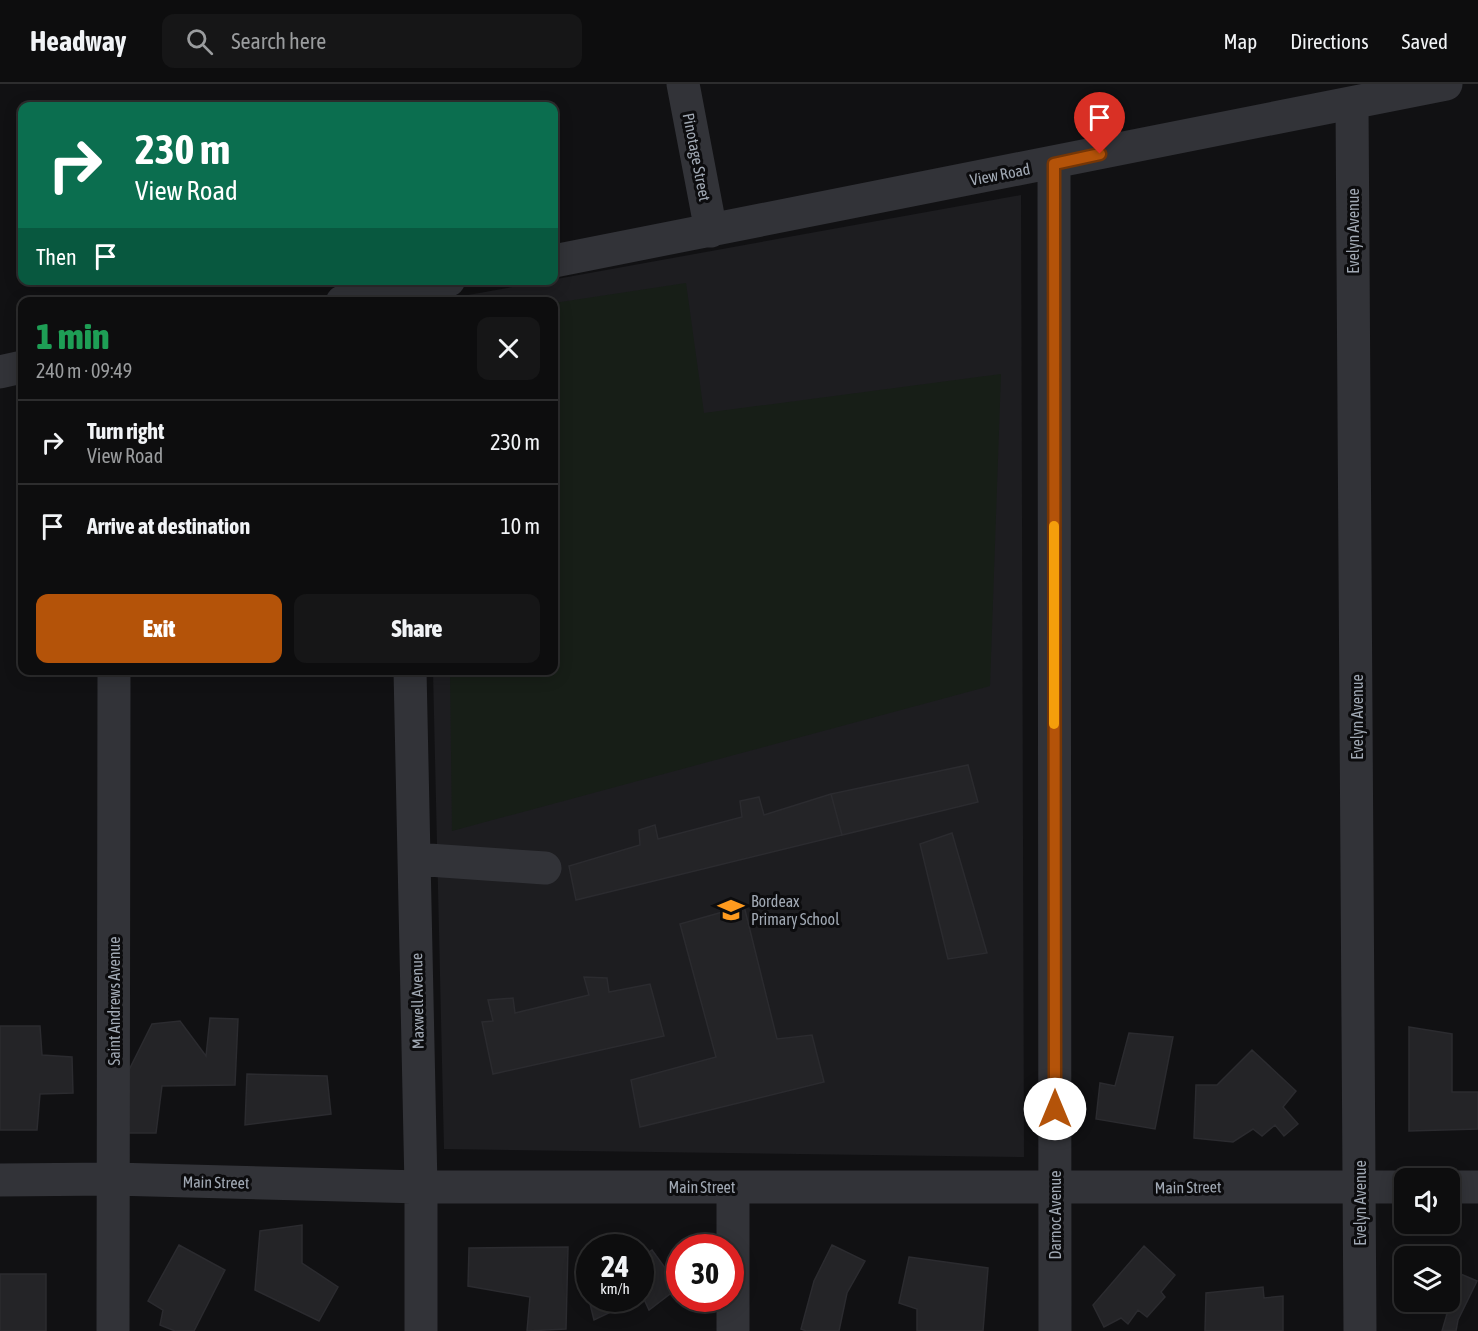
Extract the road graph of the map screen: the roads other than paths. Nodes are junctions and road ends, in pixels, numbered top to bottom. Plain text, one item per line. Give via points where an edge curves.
1 (683, 84) edge
2 (1446, 84) edge
3 (1352, 103) junction
4 (1054, 164) junction
5 (711, 231) junction
6 (558, 260) edge
7 (434, 285) edge
8 (403, 295) edge
9 (386, 297) edge
10 (18, 368) edge
11 (0, 372) edge
12 (114, 675) edge
13 (411, 675) edge
14 (414, 859) junction
15 (545, 868) dead end
16 (113, 1179) junction
17 (0, 1180) edge
18 (421, 1187) junction
19 (733, 1187) junction
20 (1360, 1187) junction
21 (1394, 1187) edge
22 (1460, 1187) edge
23 (1478, 1187) edge
24 (1055, 1189) junction
25 (113, 1331) edge
26 (421, 1331) edge
27 (733, 1331) edge
28 (1055, 1331) edge
29 (1360, 1331) edge

1 - 5 street, Pinotage Street
2 - 3 street, View Road
3 - 4 street, View Road
3 - 20 street, Evelyn Avenue
4 - 5 street, View Road
4 - 24 street, Darnoc Avenue
5 - 6 street, View Road
7 - 8 street
8 - 9 street
10 - 11 street
12 - 16 street, Saint Andrews Avenue
13 - 14 street, Maxwell Avenue
14 - 15 street
14 - 18 street, Maxwell Avenue
16 - 17 street, Main Street
16 - 18 street, Main Street
16 - 25 street, Saint Andrews Avenue
18 - 19 street, Main Street
18 - 26 street, Maxwell Avenue
19 - 24 street, Main Street
19 - 27 street
20 - 21 street, Main Street
20 - 24 street, Main Street
20 - 29 street, Evelyn Avenue
22 - 23 street
24 - 28 street, Darnoc Avenue

